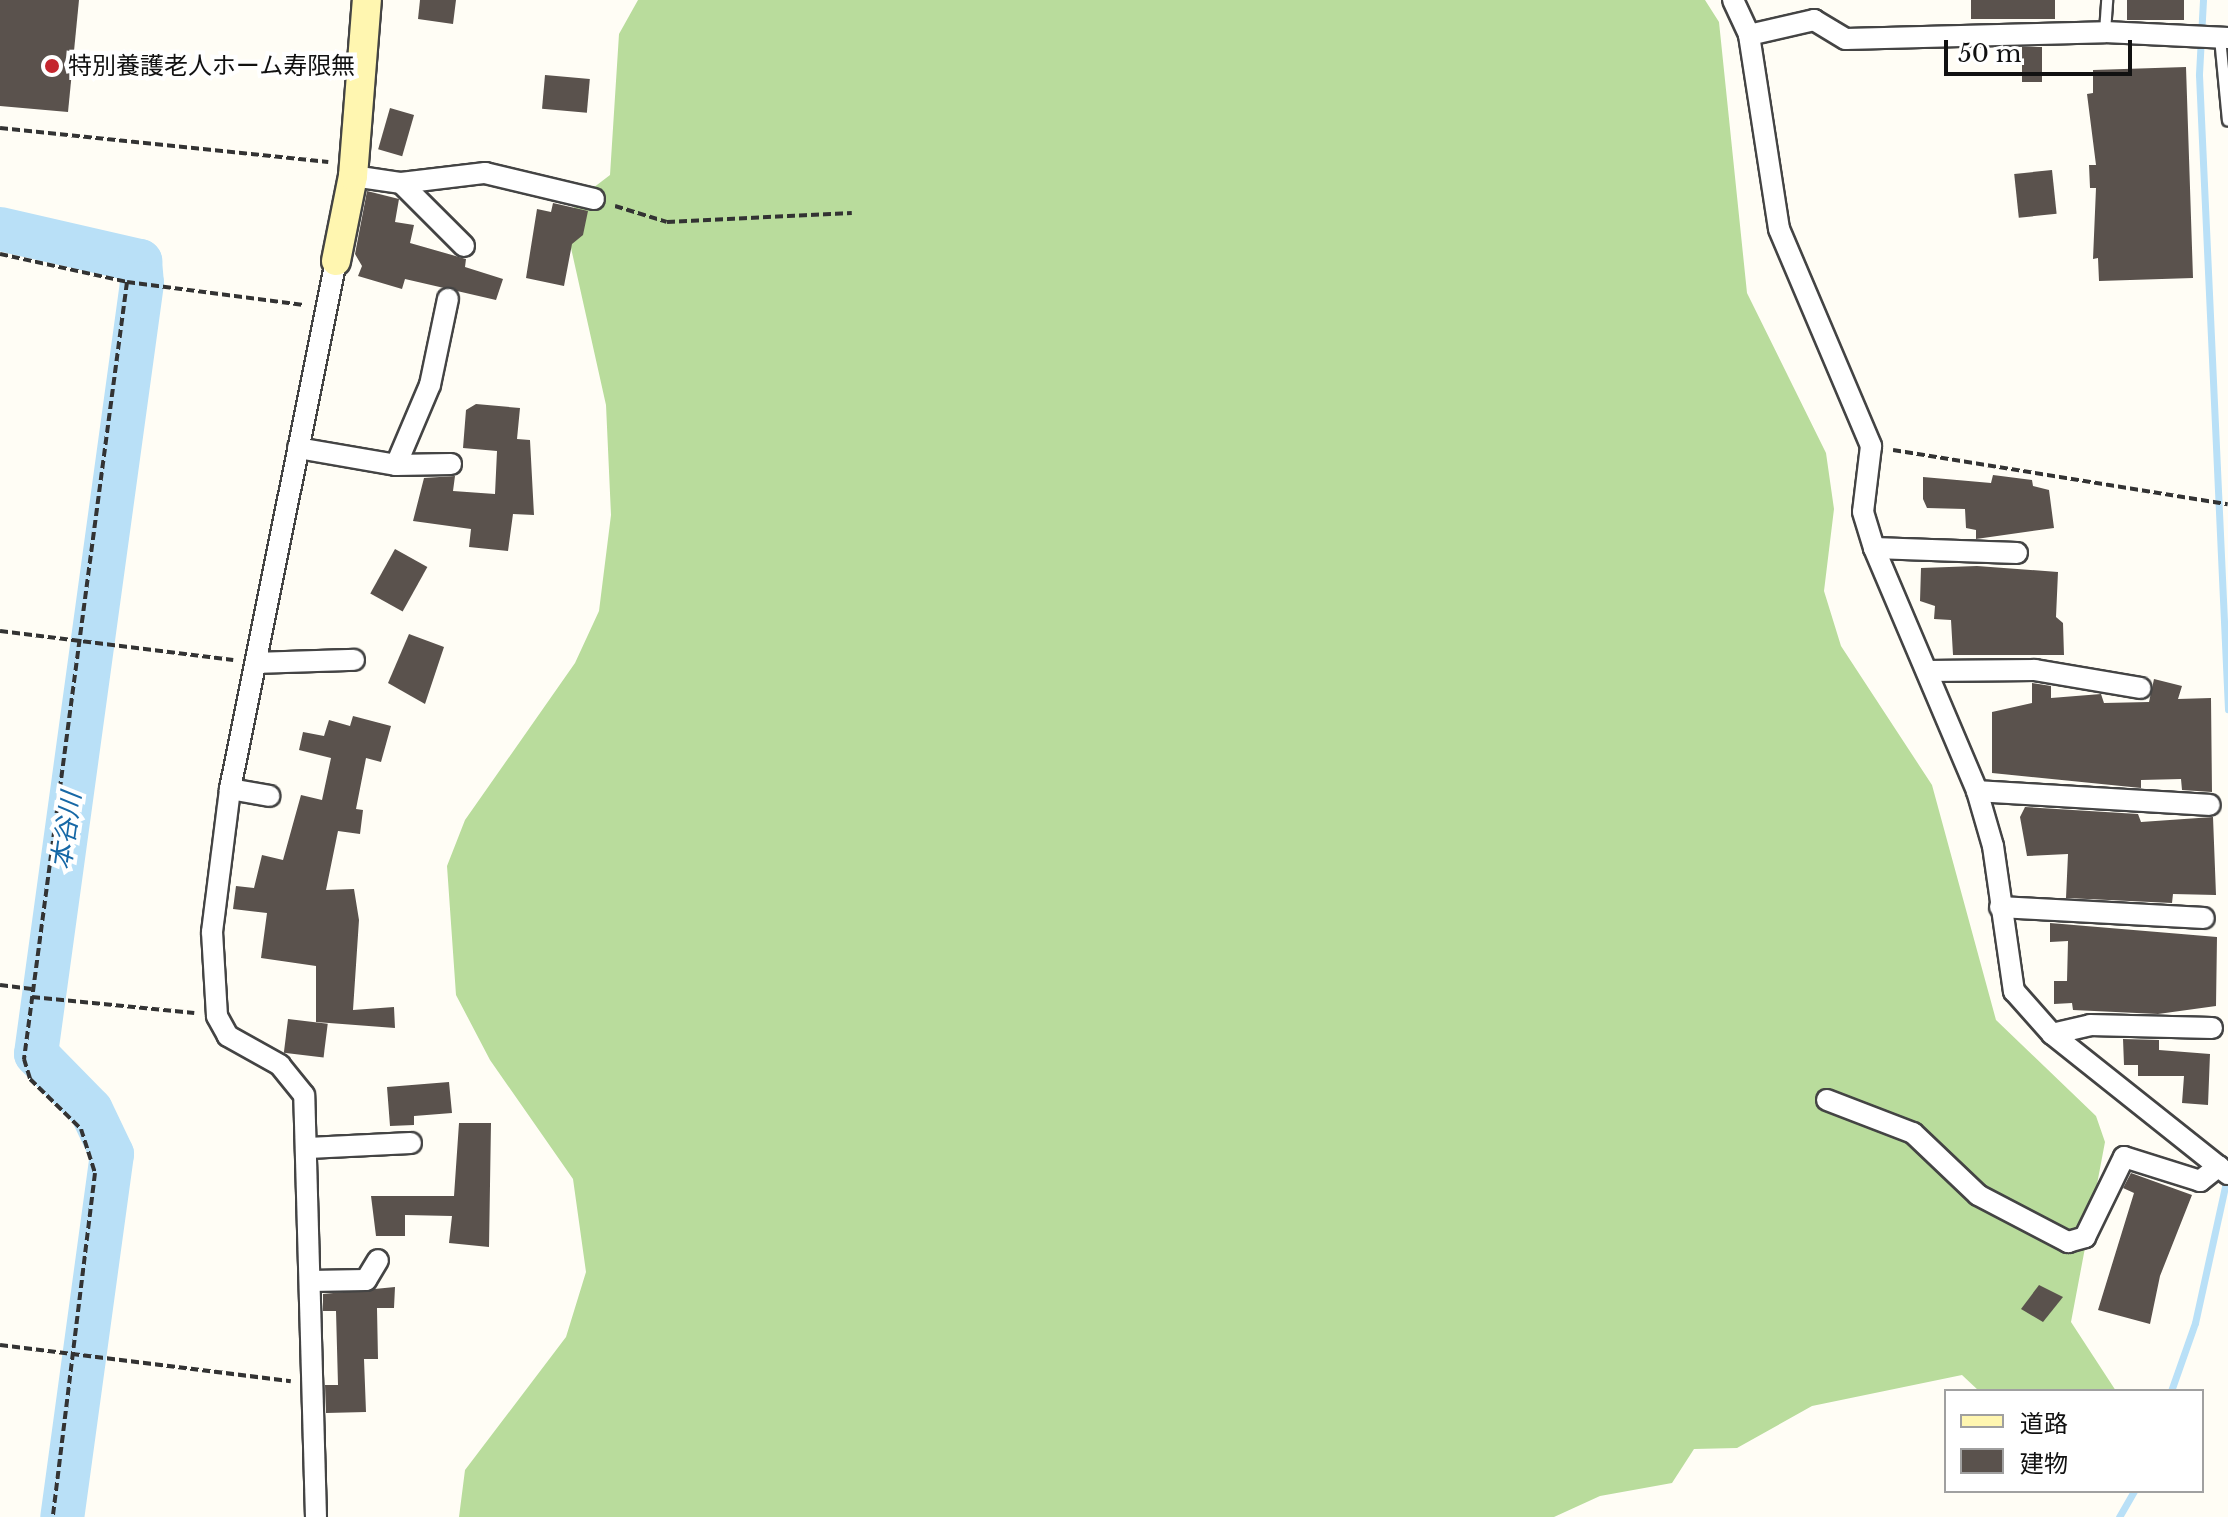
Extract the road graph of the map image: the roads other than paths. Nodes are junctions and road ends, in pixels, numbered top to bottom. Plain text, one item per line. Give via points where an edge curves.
1 (367, 0) edge
2 (1733, 0) edge
3 (2107, 0) edge
4 (2105, 32) junction
5 (1749, 35) junction
6 (2224, 38) edge
7 (2228, 121) edge
8 (354, 170) junction
9 (401, 183) junction
10 (594, 199) road end
11 (464, 246) dead end
12 (336, 261) joint
13 (448, 299) dead end
14 (298, 448) junction
15 (451, 464) dead end
16 (396, 465) junction
17 (1874, 548) junction
18 (2017, 553) dead end
19 (354, 660) dead end
20 (256, 663) junction
21 (1927, 671) junction
22 (2140, 688) dead end
23 (230, 789) junction
24 (1977, 791) junction
25 (269, 796) dead end
26 (2210, 805) dead end
27 (2000, 907) junction
28 (2204, 918) dead end
29 (2212, 1028) dead end
30 (2052, 1034) junction
31 (1827, 1100) dead end
32 (411, 1143) dead end
33 (308, 1148) junction
34 (2223, 1170) edge
35 (378, 1260) dead end
36 (310, 1281) junction
37 (316, 1517) edge

1 - 8 street
2 - 5 street
3 - 4 lane
4 - 5 street via 1846,39 1814,20
4 - 6 street
5 - 17 street via 1779,229 1871,446 1863,512
6 - 7 lane
8 - 9 street
8 - 12 street
9 - 10 street via 485,173
9 - 11 street
12 - 14 street
13 - 16 street via 430,385
14 - 16 street
14 - 20 street
15 - 16 street
17 - 18 street
17 - 21 street
19 - 20 street
20 - 23 street
21 - 22 street via 2035,670
21 - 24 street
23 - 25 street
23 - 33 street via 212,932 217,1016 228,1036 293,1078 304,1095
24 - 26 street
24 - 27 street via 1993,846
27 - 28 street
27 - 30 street via 2014,991
29 - 30 street via 2090,1025
30 - 34 street
31 - 34 street via 1913,1133 1978,1195 2068,1242 2085,1237 2124,1157 2200,1181
32 - 33 street
33 - 36 street
35 - 36 street via 366,1280
36 - 37 street

